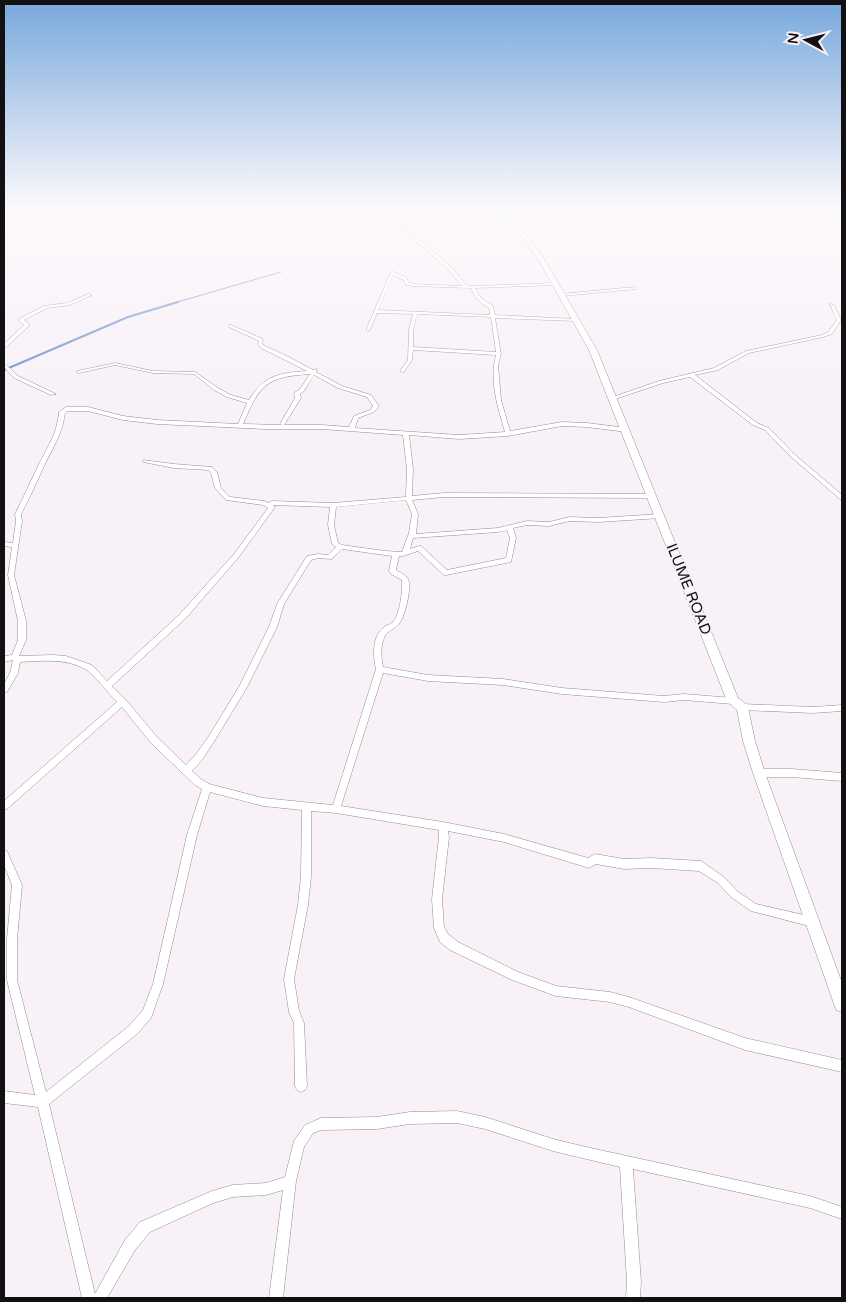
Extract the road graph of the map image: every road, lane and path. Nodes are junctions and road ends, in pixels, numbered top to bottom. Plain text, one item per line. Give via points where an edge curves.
1 (450, 269) edge
2 (546, 269) edge
3 (555, 284) junction
4 (471, 287) junction
5 (635, 288) dead end
6 (90, 295) dead end
7 (562, 295) junction
8 (832, 305) dead end
9 (375, 312) junction
10 (416, 313) junction
11 (493, 317) junction
12 (576, 320) junction
13 (840, 324) edge
14 (231, 326) dead end
15 (368, 330) dead end
16 (4, 346) edge
17 (411, 348) junction
18 (499, 354) junction
19 (4, 364) edge
20 (313, 371) junction
21 (402, 371) dead end
22 (4, 372) edge
23 (79, 372) dead end
24 (13, 374) junction
25 (691, 375) junction
26 (53, 394) dead end
27 (614, 398) junction
28 (250, 402) junction
29 (283, 424) dead end
30 (240, 425) junction
31 (350, 430) junction
32 (627, 430) junction
33 (406, 434) junction
34 (508, 434) junction
35 (145, 461) dead end
36 (652, 496) junction
37 (409, 498) junction
38 (842, 498) edge
39 (272, 503) dead end
40 (333, 506) junction
41 (660, 516) junction
42 (510, 528) junction
43 (411, 535) junction
44 (4, 544) edge
45 (16, 545) junction
46 (341, 547) junction
47 (405, 553) junction
48 (396, 554) junction
49 (16, 658) junction
50 (4, 659) edge
51 (380, 669) junction
52 (107, 685) junction
53 (4, 690) edge
54 (123, 702) junction
55 (737, 704) junction
56 (842, 708) edge
57 (186, 770) junction
58 (759, 773) junction
59 (842, 777) edge
60 (207, 787) junction
61 (4, 806) edge
62 (307, 807) junction
63 (336, 809) junction
64 (443, 826) junction
65 (4, 854) edge
66 (813, 922) junction
67 (842, 1004) edge
68 (842, 1066) edge
69 (301, 1086) dead end
70 (4, 1096) edge
71 (43, 1102) junction
72 (626, 1162) junction
73 (290, 1181) junction
74 (842, 1213) edge
75 (89, 1298) edge
76 (100, 1298) edge
77 (276, 1298) edge
78 (633, 1298) edge

1 - 4 street via 464,286
2 - 3 street, ILUME ROAD
3 - 4 street
3 - 7 street, ILUME ROAD
4 - 9 street via 412,286 406,283 406,279 392,273
4 - 11 street via 484,306 490,306
5 - 7 street
6 - 16 street via 29,314 21,320 27,325
7 - 12 street, ILUME ROAD
8 - 13 street
9 - 10 street
9 - 15 street
10 - 11 street
10 - 17 street via 411,330
11 - 12 street
11 - 18 street
12 - 27 street, ILUME ROAD
13 - 25 street via 816,339 748,352 716,369
14 - 20 street via 261,340 263,347
17 - 18 street
17 - 21 street via 410,360
18 - 34 street via 496,365 498,400
19 - 24 street
20 - 28 street via 284,374 271,380 258,388
20 - 29 street via 297,393 298,398
20 - 31 street via 340,387 369,396 376,406 356,418
22 - 24 street
23 - 28 street via 115,364 153,372 195,372 216,389
24 - 26 street
25 - 27 street
25 - 38 street via 755,424 767,429
27 - 32 street, ILUME ROAD
28 - 30 street
30 - 31 street via 322,426
30 - 45 street via 157,422 66,409 62,412 57,438 18,514
31 - 33 street
32 - 34 street via 562,424
32 - 36 street, ILUME ROAD
33 - 34 street via 459,437
33 - 37 street
35 - 52 street via 210,468 218,488 228,500 272,507 236,556 182,617
36 - 37 street via 444,495
36 - 41 street, ILUME ROAD
37 - 40 street
37 - 43 street via 415,514
39 - 40 street
40 - 46 street via 331,525 335,544
41 - 42 street via 570,519
41 - 55 street, ILUME ROAD
42 - 43 street
42 - 47 street via 513,538 509,560 446,574 419,548
43 - 47 street
44 - 45 street
45 - 49 street via 11,575 22,621 22,640
46 - 48 street
46 - 57 street via 329,557 312,557 307,561 280,604 273,627 242,688 212,738
47 - 48 street
48 - 51 street via 392,571 403,576 406,588 396,624 381,635 377,659
49 - 50 street
49 - 52 street via 66,660 89,667
49 - 53 street via 14,673
51 - 55 street via 428,678 503,682 562,691 664,699 684,697
51 - 63 street
52 - 54 street
54 - 57 street via 154,740
54 - 61 street
55 - 56 street via 813,710
55 - 58 street, ILUME ROAD
57 - 60 street
58 - 59 street via 792,772
58 - 66 street, ILUME ROAD
60 - 62 street via 263,802
60 - 71 street via 192,835 158,984 147,1014 134,1030
62 - 63 street
62 - 69 street via 303,905 289,979 299,1023
63 - 64 street
64 - 66 street via 504,838 589,863 595,859 624,864 701,866 754,908
64 - 68 street via 437,898 439,928 444,938 454,946 556,991 610,997 745,1044
65 - 71 street via 17,885 12,980
66 - 67 street, ILUME ROAD
70 - 71 street
71 - 75 street
72 - 73 street via 456,1117 410,1118 321,1124 309,1129 298,1145
72 - 74 street via 810,1202
72 - 78 street
73 - 76 street via 266,1189 233,1191 212,1197 145,1227
73 - 77 street

